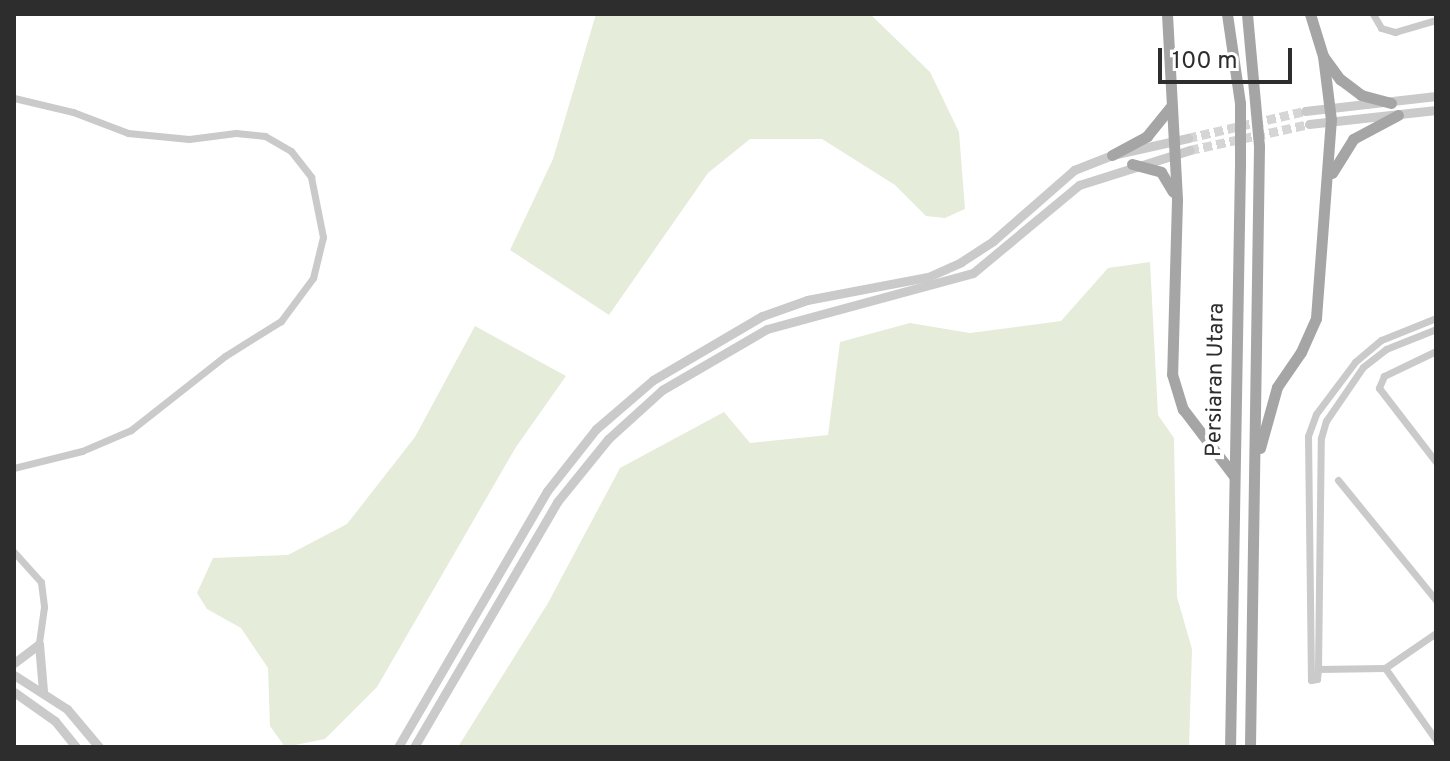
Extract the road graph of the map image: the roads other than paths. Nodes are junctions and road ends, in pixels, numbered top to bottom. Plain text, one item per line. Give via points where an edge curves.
1 (1167, 14) edge
2 (1227, 14) edge
3 (1247, 14) edge
4 (1310, 14) edge
5 (1373, 14) edge
6 (1436, 20) edge
7 (1323, 56) junction
8 (1436, 96) edge
9 (14, 98) edge
10 (1171, 106) junction
11 (1329, 106) junction
12 (1394, 109) junction
13 (1436, 110) edge
14 (1305, 111) tunnel mouth
15 (1331, 120) junction
16 (1309, 124) tunnel mouth
17 (1188, 138) tunnel mouth
18 (1174, 141) junction
19 (1190, 150) tunnel mouth
20 (1175, 154) junction
21 (1112, 155) junction
22 (1132, 164) junction
23 (1330, 178) junction
24 (1177, 200) junction
25 (1436, 318) edge
26 (1436, 329) edge
27 (1436, 351) edge
28 (1436, 462) edge
29 (14, 468) edge
30 (1255, 469) junction
31 (1234, 476) junction
32 (1338, 480) dead end
33 (14, 552) edge
34 (1436, 600) edge
35 (1436, 633) edge
36 (39, 644) junction
37 (14, 663) edge
38 (1385, 668) junction
39 (1318, 669) junction
40 (14, 675) edge
41 (43, 691) junction
42 (14, 692) edge
43 (1436, 740) edge
44 (76, 747) edge
45 (99, 747) edge
46 (398, 747) edge
47 (414, 747) edge
48 (1230, 747) edge
49 (1250, 747) edge

1 - 10 main road
2 - 31 main road, Persiaran Utara via 1240,103
3 - 30 main road, Persiaran Utara via 1259,146
4 - 7 main road
5 - 6 street via 1381,28 1395,32
7 - 11 main road
7 - 12 main road via 1361,95
8 - 12 street
9 - 29 street via 128,133 189,139 236,133 265,136 291,151 311,177 323,237 313,278 281,321 225,356 131,430 82,451
10 - 18 main road
10 - 21 main road via 1147,136
11 - 12 street
11 - 14 street
11 - 15 main road
12 - 13 street
12 - 15 street
12 - 23 main road via 1353,139
15 - 16 street
15 - 23 main road
17 - 18 street
18 - 20 main road
18 - 21 street
19 - 20 street
20 - 22 street
20 - 24 main road
21 - 46 street via 1074,170 961,262 928,277 807,300 762,316 653,380 622,405 547,491
22 - 24 main road via 1161,172
22 - 47 street via 1079,185 973,273 767,329 662,390 608,439 557,502
23 - 30 main road via 1316,318 1268,408
24 - 31 main road via 1175,393
25 - 39 street via 1381,340 1355,362 1323,401 1312,425 1308,678 1317,679
26 - 39 street via 1386,349 1363,367 1326,421 1321,438
27 - 28 street via 1384,376 1379,388
30 - 49 main road, Persiaran Utara
31 - 48 main road, Persiaran Utara
32 - 34 street
33 - 36 street via 41,582
35 - 38 street
36 - 37 street
36 - 41 street
38 - 39 street
38 - 43 street
40 - 41 street
41 - 45 street
42 - 44 street via 55,721

